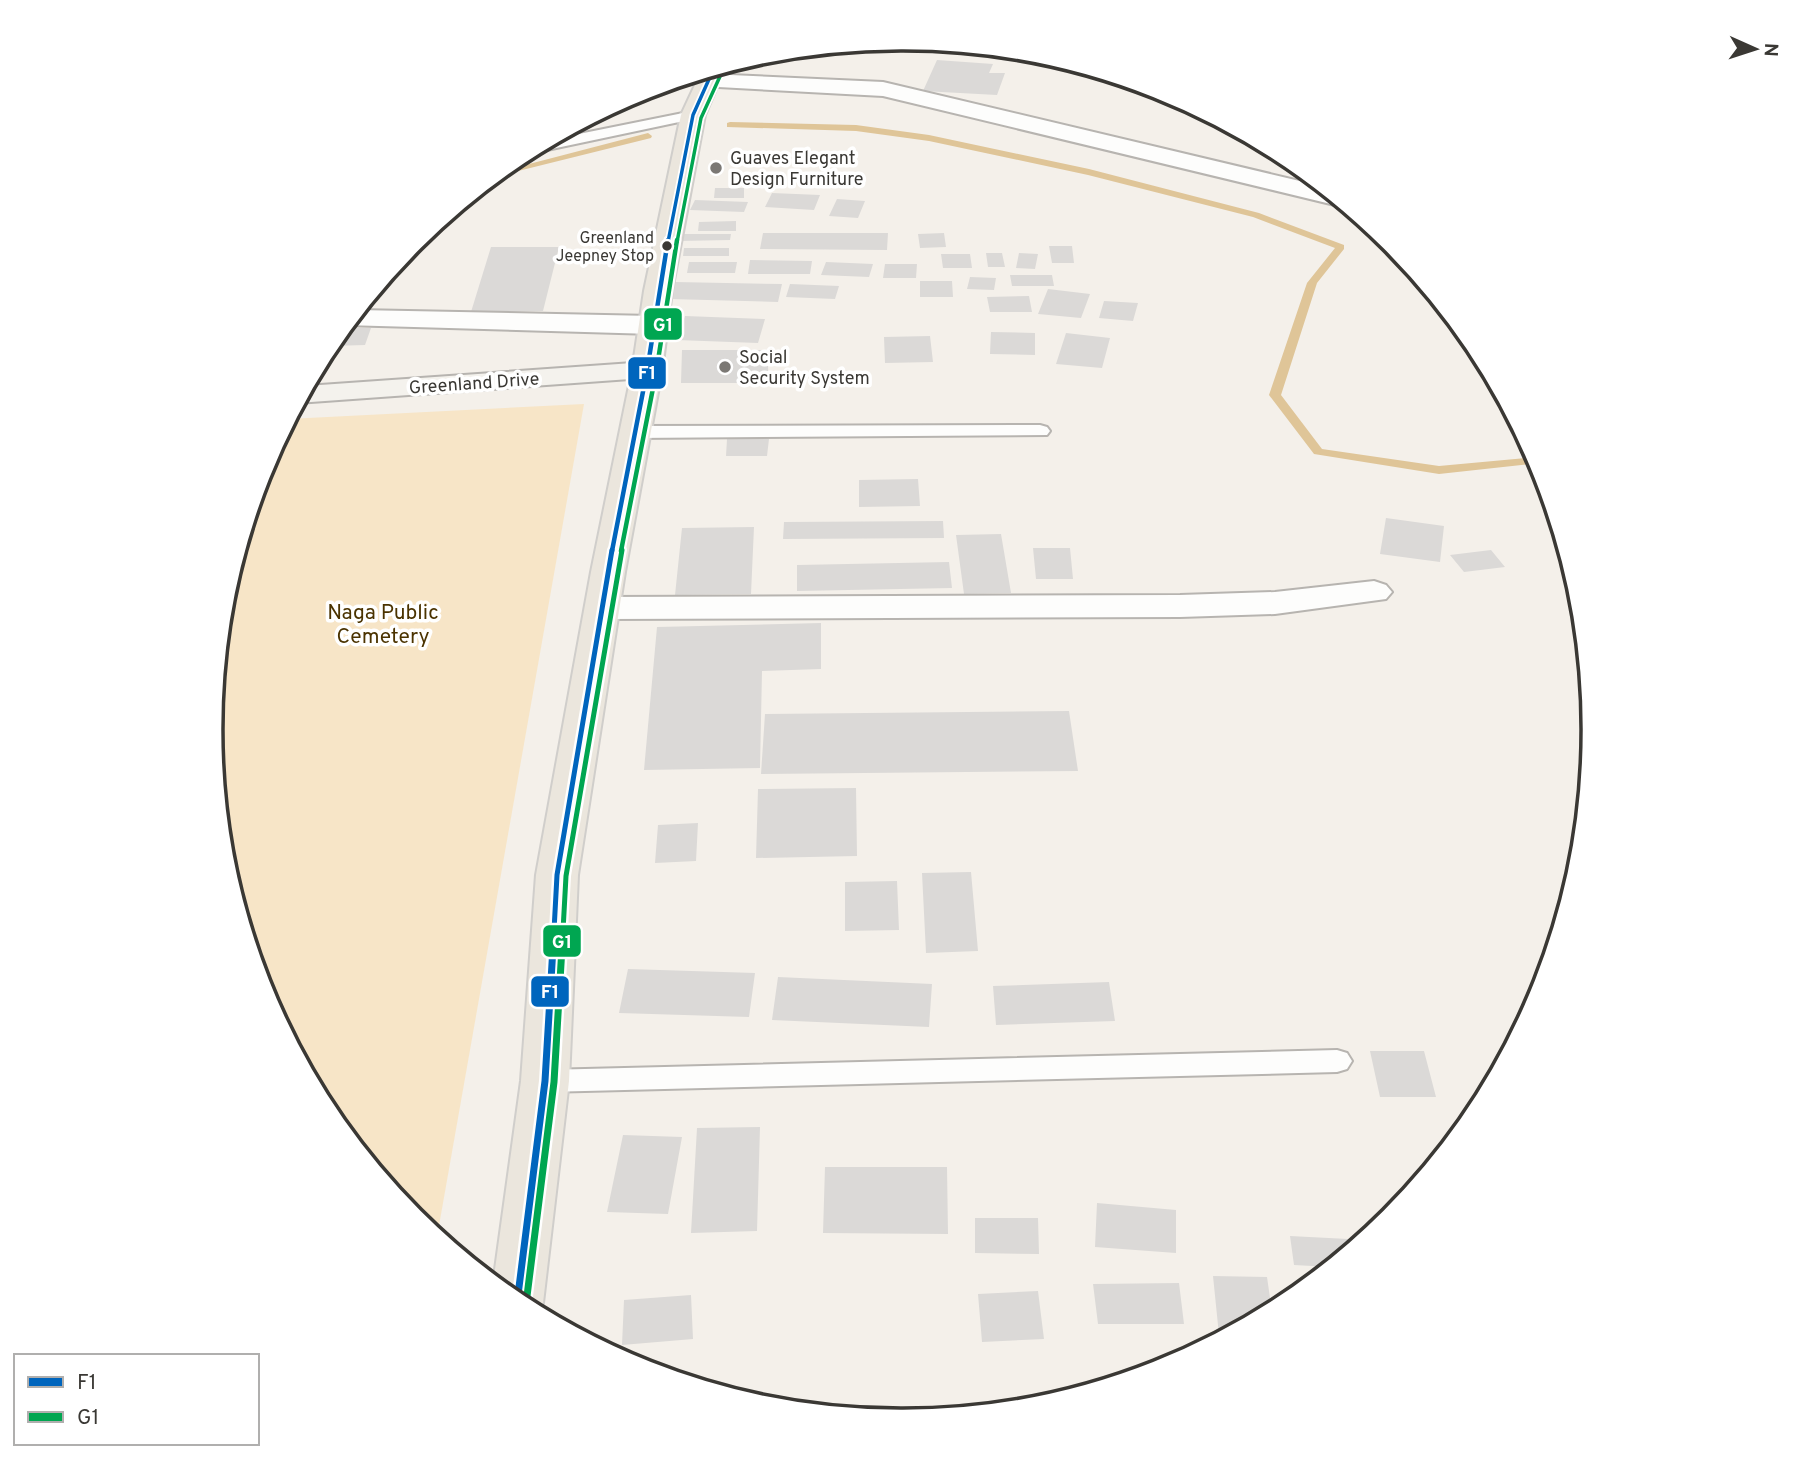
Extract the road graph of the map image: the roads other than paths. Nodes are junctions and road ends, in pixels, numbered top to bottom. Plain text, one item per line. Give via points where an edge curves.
1 (720, 76) edge
2 (709, 79) edge
3 (693, 115) junction
4 (564, 142) edge
5 (1318, 193) edge
6 (362, 318) edge
7 (653, 326) junction
8 (647, 371) junction
9 (312, 393) edge
10 (1040, 431) dead end
11 (634, 432) junction
12 (1374, 592) dead end
13 (603, 608) junction
14 (1337, 1061) dead end
15 (545, 1081) junction
16 (519, 1289) edge

1 - 5 street via 883,89
2 - 3 main road
3 - 4 lane
3 - 7 main road
6 - 7 street
7 - 8 main road
8 - 9 street, Greenland Drive
8 - 11 main road
10 - 11 lane
11 - 13 main road
12 - 13 street via 1275,603 1180,606
13 - 15 main road via 557,875
14 - 15 lane
15 - 16 main road

